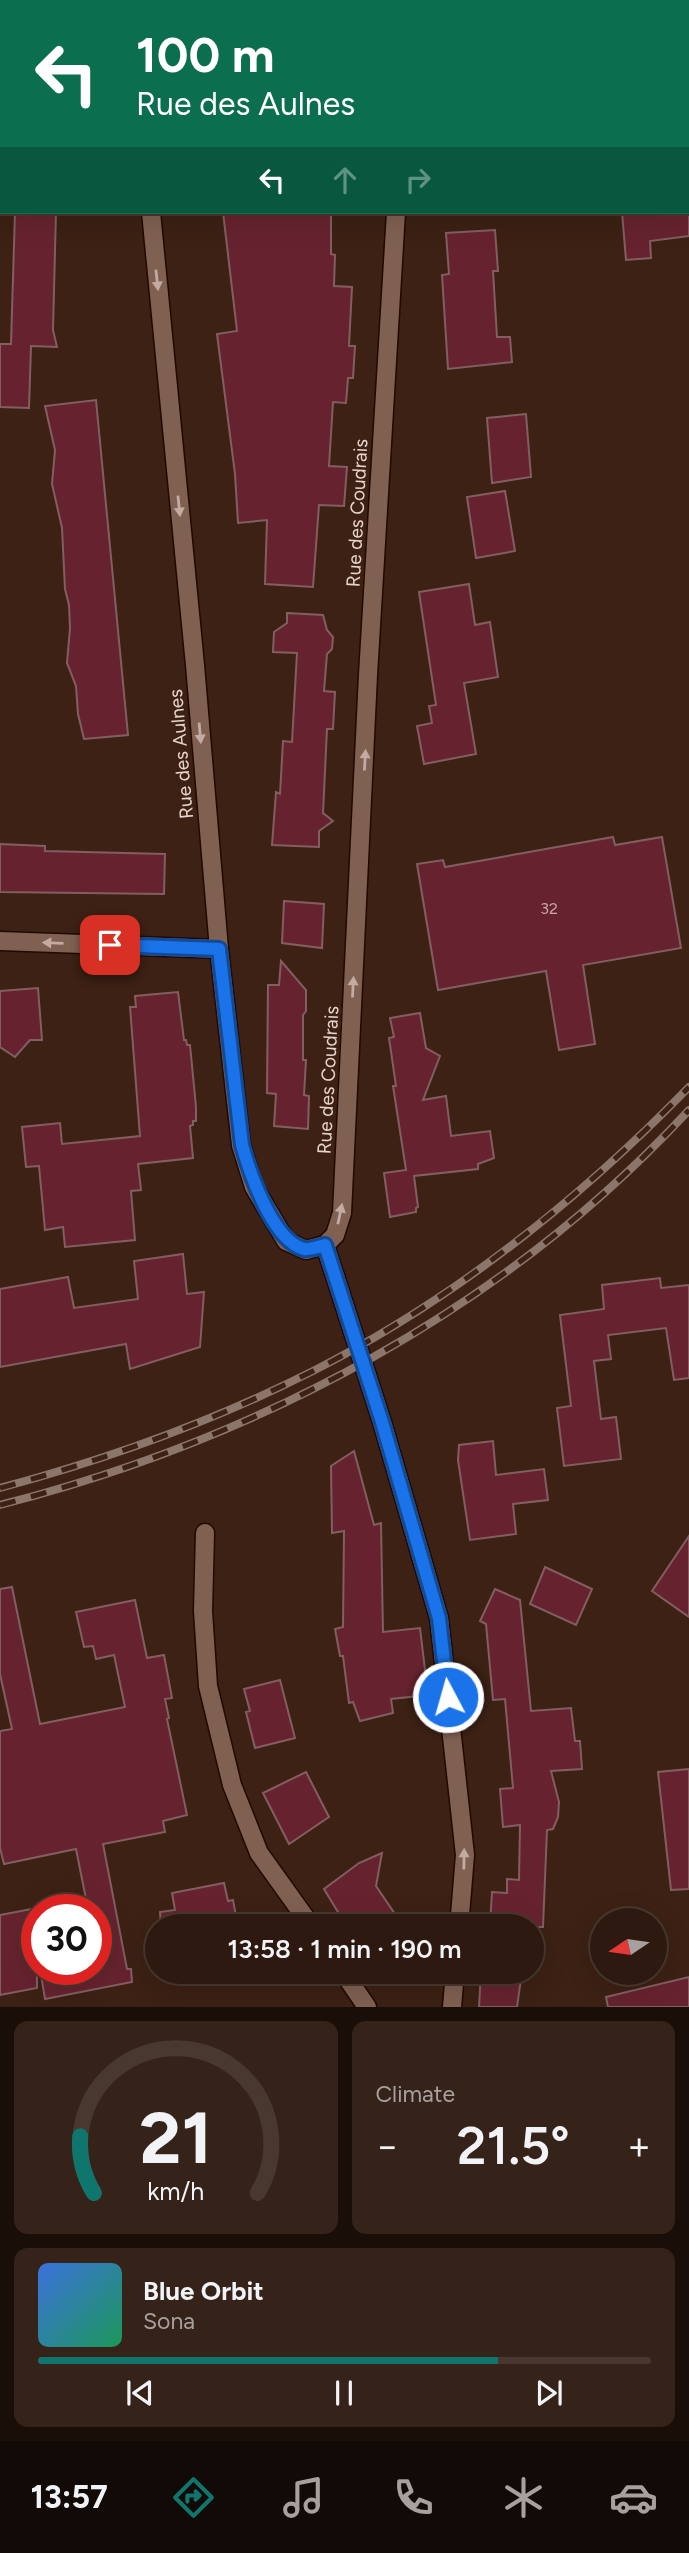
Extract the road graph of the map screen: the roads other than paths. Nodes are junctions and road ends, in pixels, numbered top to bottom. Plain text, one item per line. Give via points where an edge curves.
1 (151, 214) edge
2 (396, 214) edge
3 (0, 941) edge
4 (219, 949) junction
5 (325, 1245) junction
6 (205, 1532) dead end
7 (303, 1914) edge
8 (460, 1914) edge
9 (351, 1984) edge
10 (454, 1984) edge
11 (367, 2007) edge
12 (452, 2007) edge

1 -> 4 street, Rue des Aulnes
5 -> 2 street, Rue des Coudrais via 334,1236 342,1213
4 -> 3 street
4 - 5 street, Rue des Aulnes via 242,1145 254,1187 286,1241 306,1250
8 -> 5 street via 465,1855 439,1618
6 - 7 street via 203,1611 208,1686 232,1784 259,1853
9 - 11 street
10 - 12 street

